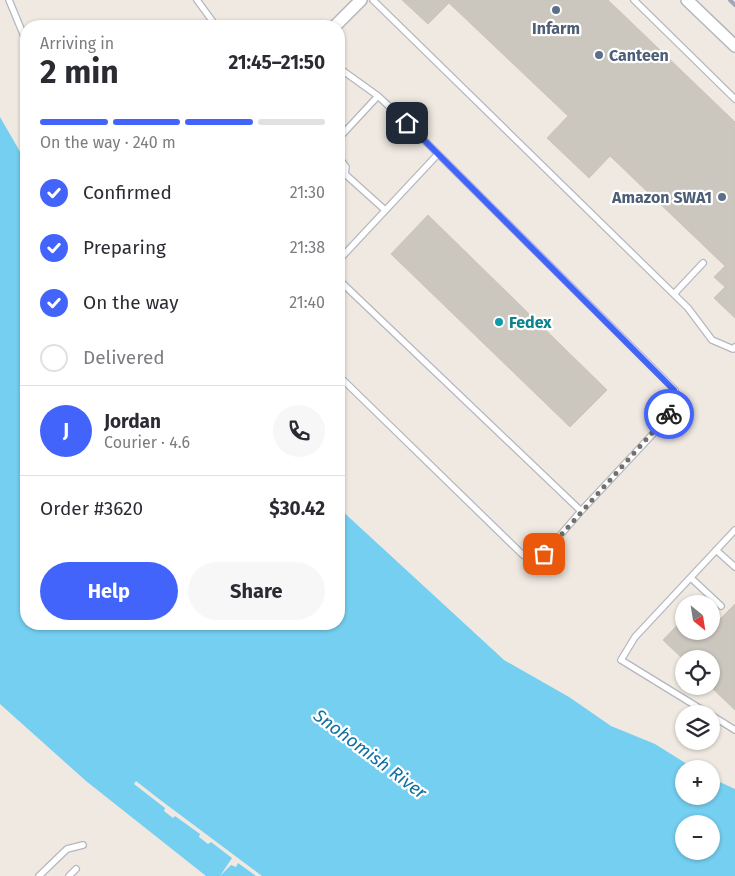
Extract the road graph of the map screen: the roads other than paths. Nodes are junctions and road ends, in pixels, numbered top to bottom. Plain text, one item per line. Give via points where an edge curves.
1 (10, 0) edge
2 (197, 0) edge
3 (361, 0) edge
4 (373, 0) edge
5 (634, 0) edge
6 (687, 0) edge
7 (212, 20) edge
8 (341, 20) edge
9 (20, 26) edge
10 (735, 46) edge
11 (345, 72) edge
12 (378, 96) junction
13 (735, 99) edge
14 (345, 132) edge
15 (438, 154) junction
16 (345, 166) edge
17 (345, 174) joint
18 (385, 210) junction
19 (345, 253) edge
20 (703, 264) dead end
21 (345, 286) edge
22 (674, 294) junction
23 (735, 347) edge
24 (345, 382) edge
25 (581, 511) junction
26 (735, 530) edge
27 (716, 550) junction
28 (735, 567) edge
29 (691, 578) junction
30 (721, 606) dead end
31 (695, 705) edge
32 (720, 720) edge
33 (735, 730) edge
34 (83, 845) dead end
35 (76, 870) dead end
36 (39, 876) edge
37 (69, 876) edge

1 - 9 lane
2 - 7 lane
3 - 8 street
4 - 22 lane
5 - 13 lane
6 - 10 street
11 - 12 lane
12 - 14 lane
12 - 15 lane
15 - 18 lane
15 - 25 lane via 674,390 677,403 664,422
16 - 17 lane
17 - 18 lane
18 - 19 lane
20 - 22 lane
21 - 25 lane
22 - 23 lane via 712,340
24 - 25 lane via 523,555 530,558 544,554
26 - 27 lane
27 - 28 lane
27 - 29 lane
29 - 30 lane
29 - 31 lane via 635,636 621,660
32 - 33 lane
34 - 36 lane via 68,849
35 - 37 lane

